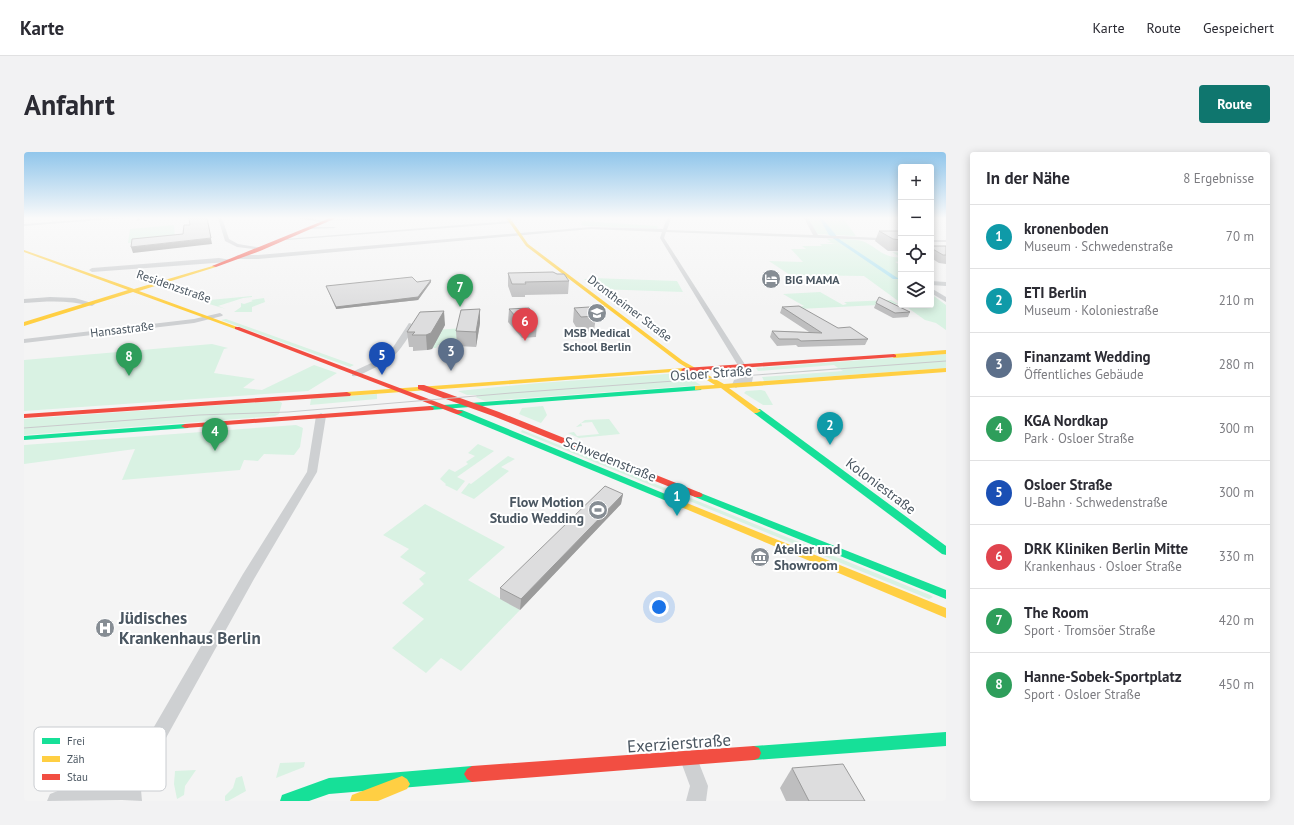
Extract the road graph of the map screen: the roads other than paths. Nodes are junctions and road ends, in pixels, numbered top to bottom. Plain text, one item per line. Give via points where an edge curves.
1 (30, 248) edge
2 (250, 248) edge
3 (269, 248) edge
4 (315, 248) edge
5 (531, 248) edge
6 (668, 248) edge
7 (24, 251) edge
8 (262, 252) junction
9 (228, 260) junction
10 (96, 272) junction
11 (934, 283) edge
12 (946, 284) edge
13 (145, 288) junction
14 (135, 292) junction
15 (934, 292) edge
16 (946, 300) edge
17 (24, 301) edge
18 (92, 304) junction
19 (220, 315) junction
20 (208, 318) junction
21 (413, 323) edge
22 (24, 324) edge
23 (261, 337) joint
24 (24, 341) edge
25 (946, 352) edge
26 (742, 366) junction
27 (368, 368) junction
28 (692, 370) junction
29 (946, 370) edge
30 (355, 374) junction
31 (386, 374) dead end
32 (405, 381) dead end
33 (736, 385) junction
34 (722, 386) junction
35 (426, 388) junction
36 (401, 390) junction
37 (472, 405) junction
38 (447, 407) junction
39 (24, 416) edge
40 (321, 416) junction
41 (24, 438) edge
42 (946, 551) edge
43 (946, 595) edge
44 (946, 613) edge
45 (163, 727) edge
46 (946, 739) edge
47 (689, 759) junction
48 (414, 779) junction
49 (132, 795) edge
50 (57, 801) edge
51 (288, 801) edge
52 (358, 801) edge
53 (696, 801) edge

1 - 10 main road, Residenzstraße
2 - 8 street
3 - 8 main road
4 - 8 street
5 - 28 main road, Drontheimer Straße
6 - 26 street
7 - 14 main road, Residenzstraße
8 - 9 main road
9 - 10 street via 116,268
9 - 13 main road
10 - 13 main road, Residenzstraße
11 - 12 street
13 - 14 main road
13 - 19 main road, Residenzstraße
14 - 18 main road
14 - 20 main road, Residenzstraße
15 - 16 street
17 - 18 street via 68,298
18 - 22 main road
19 - 20 street, Hansastraße
19 - 27 main road, Residenzstraße
20 - 23 main road, Residenzstraße
20 - 24 street, Hansastraße
21 - 27 street via 393,354
23 - 30 main road, Schwedenstraße
25 - 26 main road, Osloer Straße
26 - 28 main road, Osloer Straße
26 - 33 street via 749,379 737,382
27 - 30 street
27 - 31 main road
28 - 34 main road, Drontheimer Straße
28 - 35 main road, Osloer Straße
29 - 33 main road, Osloer Straße
30 - 36 main road, Schwedenstraße
32 - 35 main road, Schwedenstraße
33 - 34 main road, Osloer Straße
34 - 37 main road, Osloer Straße
34 - 42 main road, Koloniestraße
35 - 36 main road, Osloer Straße
35 - 37 main road, Schwedenstraße
36 - 38 main road, Schwedenstraße
36 - 39 main road, Osloer Straße
37 - 38 main road, Osloer Straße
37 - 43 main road, Schwedenstraße
38 - 40 main road, Osloer Straße
38 - 44 main road, Schwedenstraße
40 - 41 main road, Osloer Straße
40 - 45 street via 312,472 248,577
46 - 47 main road, Exerzierstraße
47 - 48 main road, Exerzierstraße
47 - 53 street via 699,786
48 - 51 main road, Exerzierstraße via 329,786
48 - 52 main road, Exerzierstraße
49 - 50 street via 68,797

